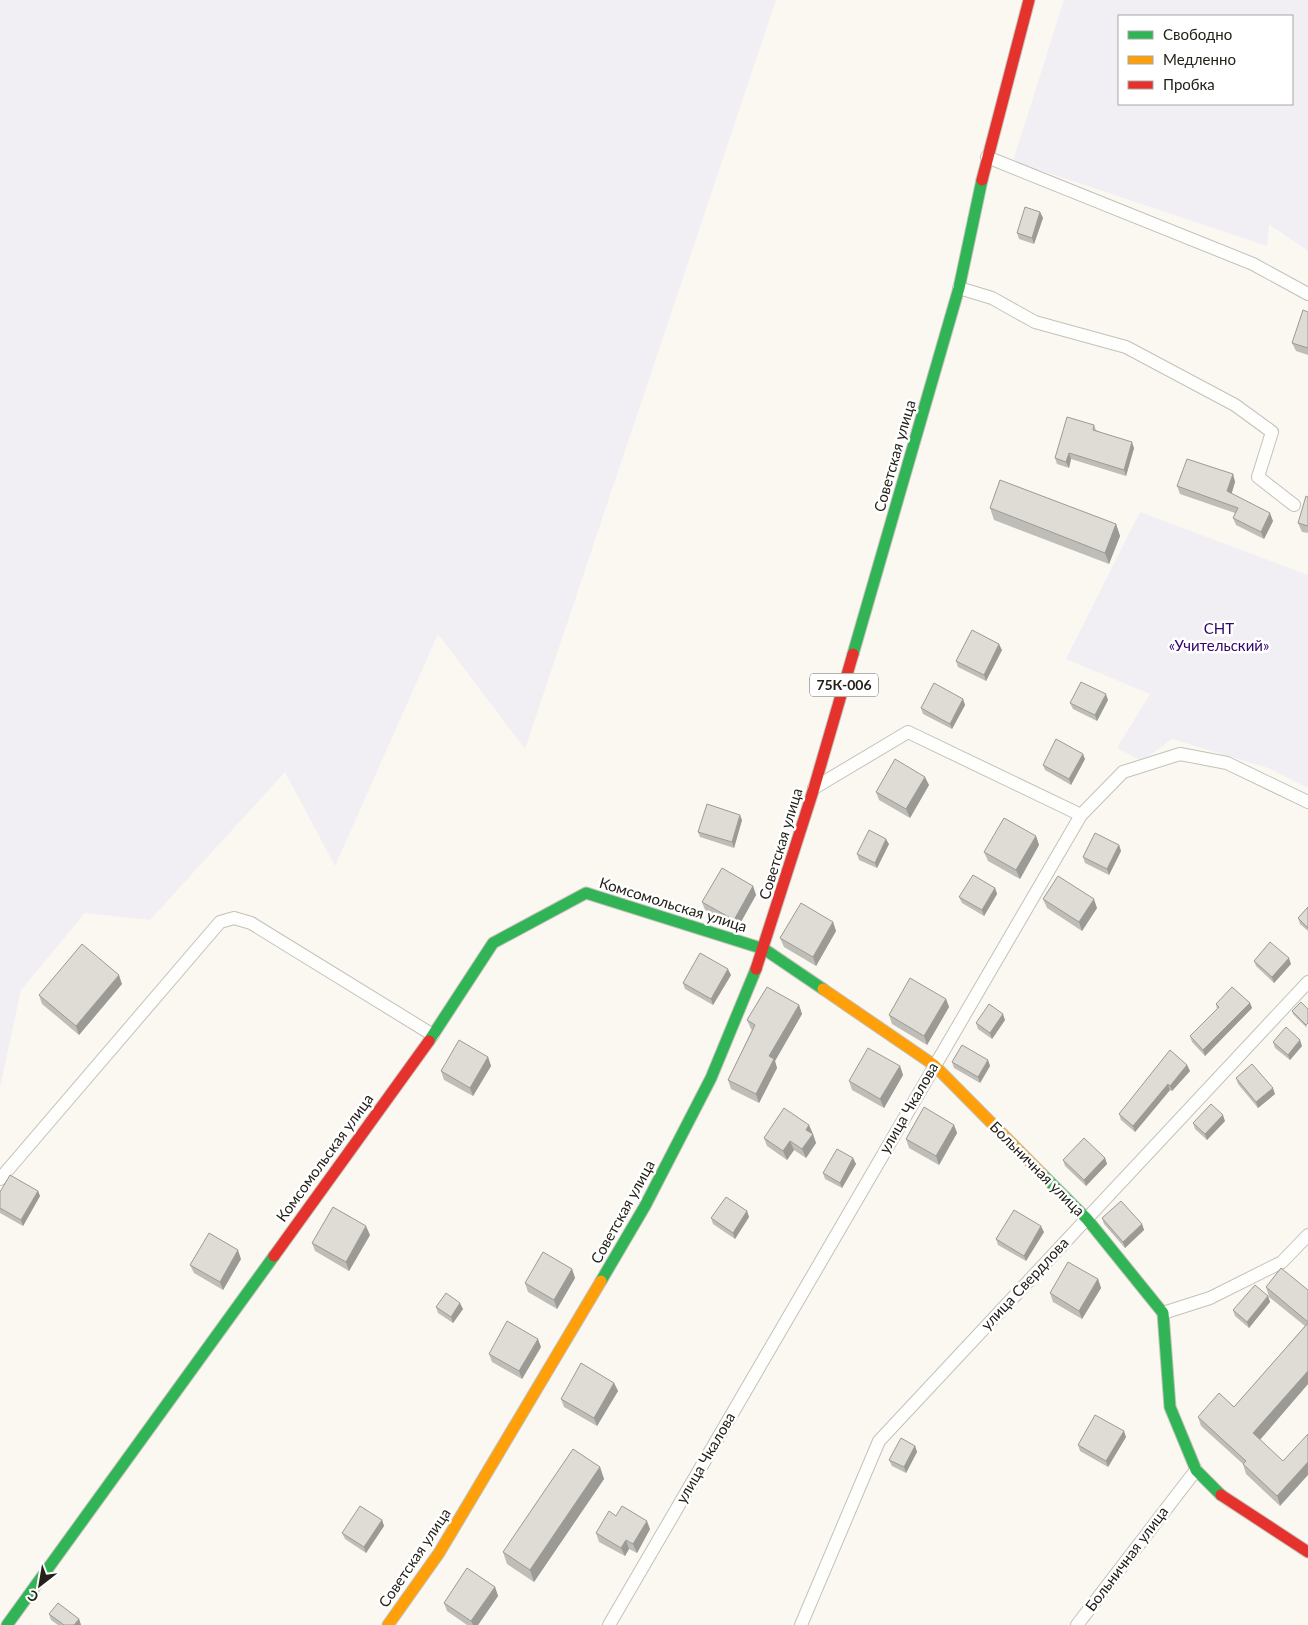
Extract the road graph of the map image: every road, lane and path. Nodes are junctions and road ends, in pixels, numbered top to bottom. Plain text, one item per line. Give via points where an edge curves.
1 (1029, 0) edge
2 (987, 157) junction
3 (960, 288) junction
4 (1308, 294) edge
5 (1294, 506) dead end
6 (814, 788) junction
7 (1308, 802) edge
8 (1081, 814) junction
9 (764, 949) junction
10 (1308, 982) edge
11 (433, 1034) junction
12 (934, 1065) junction
13 (0, 1179) edge
14 (1087, 1219) junction
15 (1308, 1235) edge
16 (1163, 1313) junction
17 (1196, 1470) junction
18 (1308, 1552) edge
19 (7, 1625) edge
20 (388, 1625) edge
21 (609, 1625) edge
22 (801, 1625) edge
23 (1077, 1625) edge

1 - 2 street, Советская улица / 75К-006
2 - 3 street, Советская улица / 75К-006
2 - 4 street via 1254,264
3 - 5 street via 992,298 1035,322 1126,347 1234,405 1272,432 1258,477
3 - 6 street, Советская улица / 75К-006
6 - 8 street via 908,732
6 - 9 street, Советская улица / 75К-006
7 - 8 street, улица Чкалова via 1227,762 1180,754 1123,772
8 - 12 street, улица Чкалова
9 - 11 street, Комсомольская улица via 586,893 493,942
9 - 12 street, Больничная улица
9 - 20 street, Советская улица / 75К-006 via 711,1078 645,1206 439,1553
10 - 14 street, улица Свердлова
11 - 13 street via 251,923 234,918 220,922
11 - 19 street, Комсомольская улица
12 - 14 street, Больничная улица
12 - 21 street, улица Чкалова
14 - 16 street, Больничная улица
14 - 22 street, улица Свердлова via 879,1441
15 - 16 street via 1282,1262 1210,1298
16 - 17 street via 1170,1407
17 - 18 street via 1215,1491
17 - 23 street, Больничная улица

